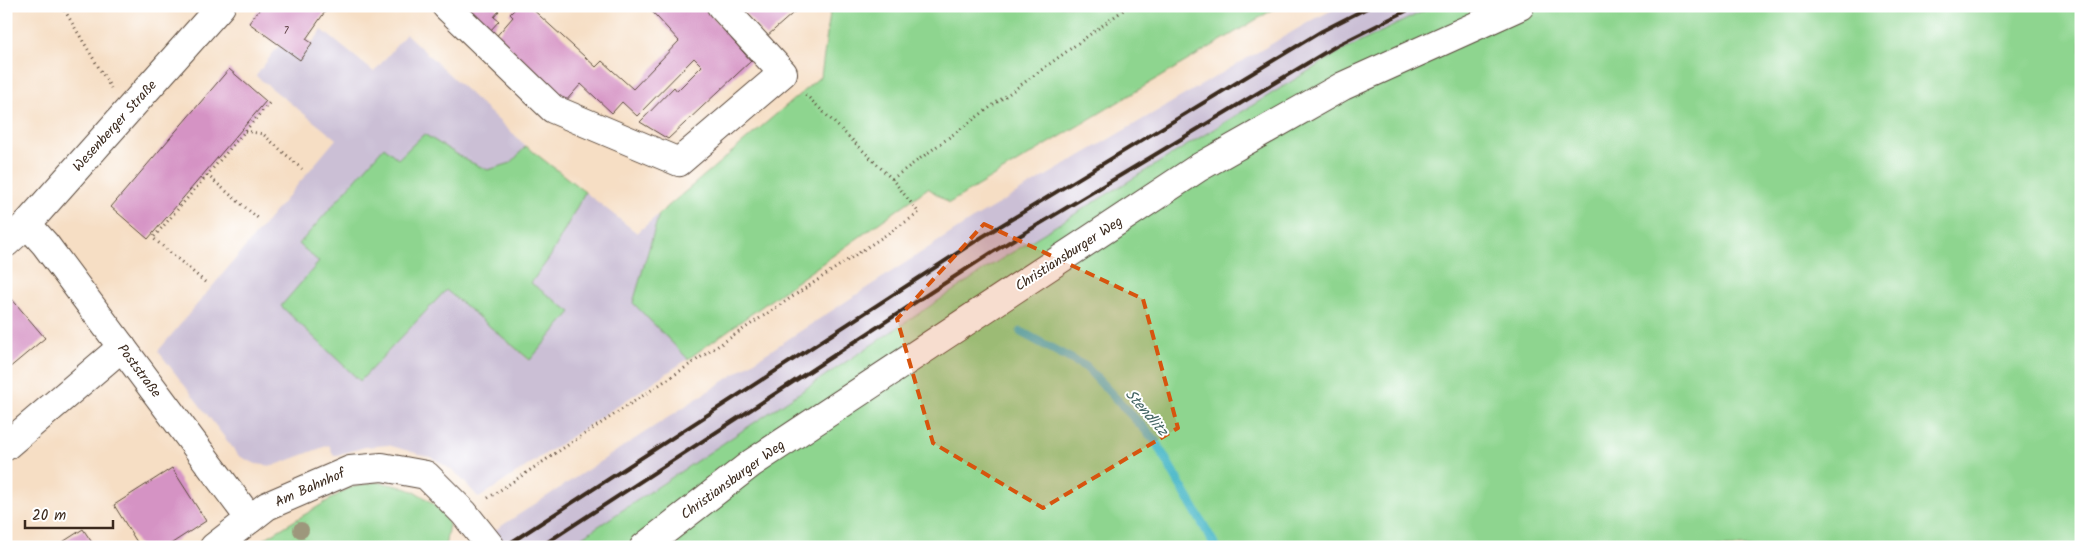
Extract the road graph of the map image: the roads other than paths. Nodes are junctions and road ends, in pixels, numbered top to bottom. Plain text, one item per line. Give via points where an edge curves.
1 (221, 6) edge
2 (446, 6) edge
3 (721, 6) edge
4 (1520, 6) edge
5 (27, 224) junction
6 (6, 243) edge
7 (122, 348) junction
8 (6, 446) edge
9 (250, 520) junction
10 (214, 547) edge
11 (491, 547) edge
12 (644, 547) edge

1 - 5 street, Wesenberger Straße
2 - 3 street via 553,109 680,162 783,73
4 - 12 street, Christiansburger Weg via 1343,86 1198,168 752,463
5 - 6 street, Wesenberger Straße
5 - 7 street, Poststraße
7 - 8 street
7 - 9 street, Poststraße
9 - 10 street, Am Bahnhof
9 - 11 street, Am Bahnhof via 267,506 350,470 382,467 426,475 464,513

